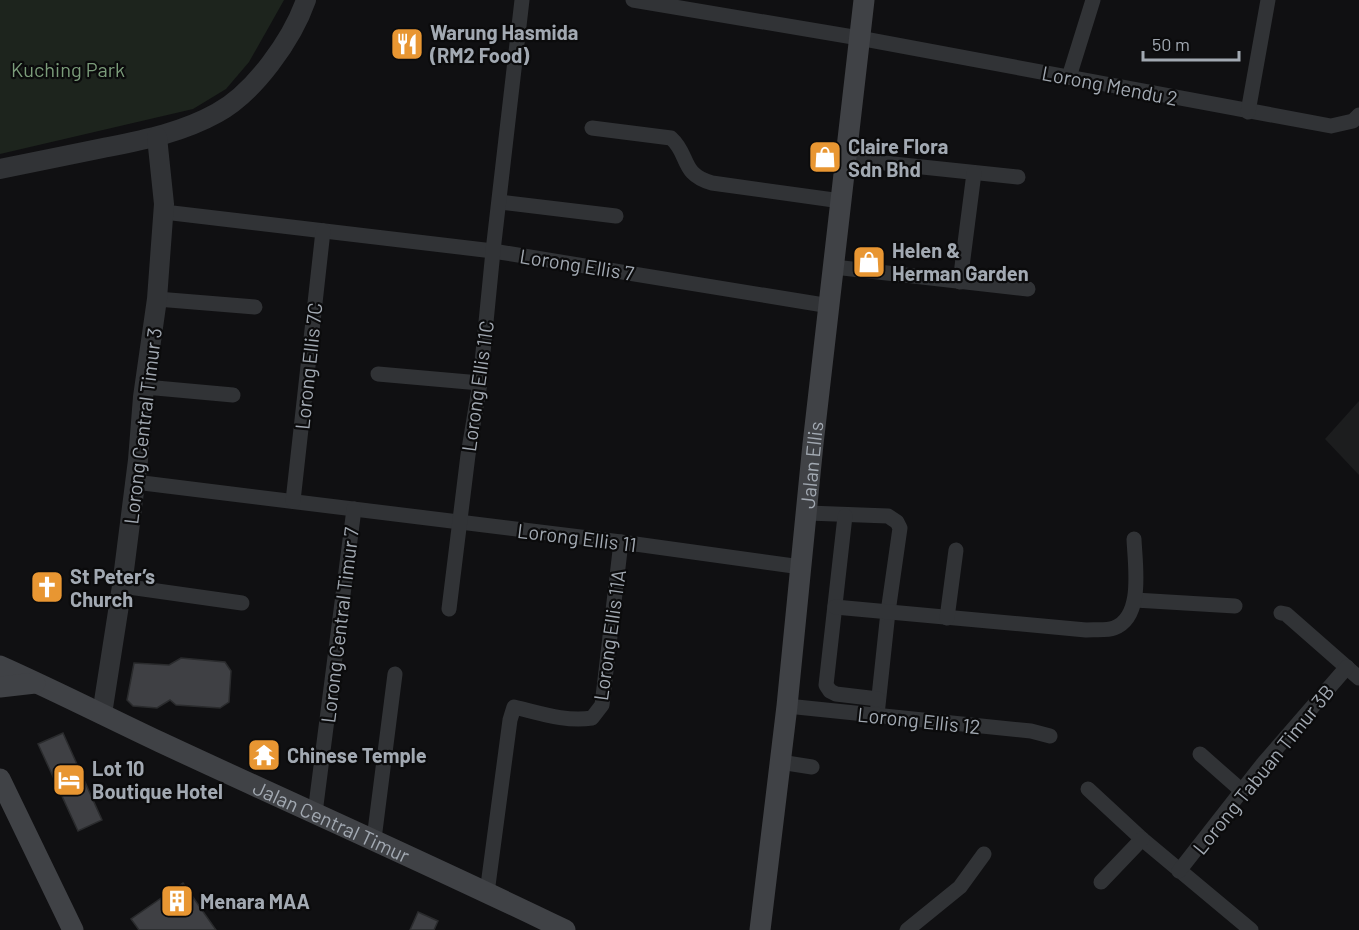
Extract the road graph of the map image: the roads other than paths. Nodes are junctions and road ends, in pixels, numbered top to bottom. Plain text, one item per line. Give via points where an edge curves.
1 (306, 0) edge
2 (522, 0) edge
3 (633, 0) edge
4 (864, 0) edge
5 (1093, 0) edge
6 (1268, 0) edge
7 (859, 38) junction
8 (1069, 77) junction
9 (1248, 112) junction
10 (1359, 116) edge
11 (592, 128) dead end
12 (157, 137) junction
13 (846, 159) junction
14 (0, 169) edge
15 (974, 173) junction
16 (1018, 177) dead end
17 (841, 201) junction
18 (500, 202) junction
19 (164, 212) junction
20 (616, 216) dead end
21 (323, 231) junction
22 (493, 251) junction
23 (834, 267) junction
24 (960, 282) junction
25 (1028, 289) dead end
26 (158, 299) junction
27 (830, 306) junction
28 (255, 307) dead end
29 (378, 374) dead end
30 (480, 383) junction
31 (145, 387) junction
32 (234, 395) dead end
33 (135, 482) junction
34 (293, 501) junction
35 (354, 509) junction
36 (808, 513) junction
37 (844, 516) junction
38 (460, 522) junction
39 (1134, 539) dead end
40 (621, 542) junction
41 (956, 550) dead end
42 (801, 567) junction
43 (122, 586) junction
44 (1135, 600) junction
45 (242, 603) dead end
46 (1235, 606) dead end
47 (835, 608) junction
48 (449, 609) dead end
49 (888, 612) junction
50 (1281, 613) dead end
51 (947, 618) junction
52 (0, 666) edge
53 (1347, 667) junction
54 (395, 674) dead end
55 (1359, 678) edge
56 (37, 682) junction
57 (0, 687) edge
58 (878, 699) junction
59 (787, 706) junction
60 (102, 714) junction
61 (877, 715) junction
62 (1050, 736) dead end
63 (1200, 754) dead end
64 (780, 762) junction
65 (812, 767) dead end
66 (0, 779) edge
67 (1088, 789) dead end
68 (1242, 791) junction
69 (315, 813) junction
70 (1142, 838) junction
71 (374, 839) junction
72 (984, 854) dead end
73 (1179, 871) junction
74 (1101, 882) dead end
75 (487, 893) junction
76 (73, 930) edge
77 (564, 930) edge
78 (760, 930) edge
79 (907, 930) edge
80 (1251, 930) edge

1 - 12 street via 281,51 252,85 219,112
2 - 18 street, Lorong Ellis 11C
3 - 7 street, Lorong Mendu 2
4 - 7 main road, Jalan Ellis
5 - 8 street
6 - 9 street
7 - 8 street, Lorong Mendu 2
7 - 13 main road, Jalan Ellis
8 - 9 street, Lorong Mendu 2
9 - 10 street, Lorong Mendu 2 via 1332,126
11 - 17 street via 671,138 692,172 712,183
12 - 14 street
12 - 19 street, Lorong Central Timur 3
13 - 15 street
13 - 17 main road, Jalan Ellis
15 - 16 street
15 - 24 street
17 - 23 main road, Jalan Ellis
18 - 20 street
18 - 22 street, Lorong Ellis 11C
19 - 21 street, Lorong Ellis 7
19 - 26 street, Lorong Central Timur 3
21 - 22 street, Lorong Ellis 7
21 - 34 street, Lorong Ellis 7C
22 - 27 street, Lorong Ellis 7
22 - 30 street, Lorong Ellis 11C
23 - 24 street
23 - 27 main road, Jalan Ellis
24 - 25 street
26 - 28 street
26 - 31 street, Lorong Central Timur 3
27 - 36 main road, Jalan Ellis
29 - 30 street
30 - 38 street, Lorong Ellis 11C
31 - 32 street
31 - 33 street, Lorong Central Timur 3
33 - 34 street, Lorong Ellis 11
33 - 43 street, Lorong Central Timur 3
34 - 35 street, Lorong Ellis 11
35 - 38 street, Lorong Ellis 11
35 - 69 street, Lorong Central Timur 7
36 - 37 street
36 - 42 main road, Jalan Ellis
37 - 47 street
37 - 49 street via 888,516 900,528
38 - 40 street, Lorong Ellis 11
38 - 48 street, Lorong Ellis 11C
39 - 44 street
40 - 42 street, Lorong Ellis 11
40 - 75 street, Lorong Ellis 11A via 602,705 592,718 580,720 514,707
41 - 51 street
42 - 59 main road, Jalan Ellis
43 - 45 street
43 - 60 street, Lorong Central Timur 3
44 - 46 street
44 - 51 street via 1127,620 1113,628 1086,630
47 - 49 street
47 - 58 street via 826,685 836,694
49 - 51 street
49 - 58 street
50 - 53 street
52 - 56 main road, Jalan Central Timur
53 - 55 street
53 - 68 street, Lorong Tabuan Timur 3B
54 - 71 street
56 - 57 main road
56 - 60 main road, Jalan Central Timur
58 - 61 street
59 - 61 street, Lorong Ellis 12
59 - 64 main road, Jalan Ellis
60 - 69 main road, Jalan Central Timur
61 - 62 street, Lorong Ellis 12
63 - 68 street
64 - 65 street
64 - 78 main road, Jalan Ellis
66 - 76 main road
67 - 70 street
68 - 73 street, Lorong Tabuan Timur 3B
69 - 71 main road, Jalan Central Timur
70 - 73 street
70 - 74 street
71 - 75 main road, Jalan Central Timur
72 - 79 street via 960,887
73 - 80 street
75 - 77 main road, Jalan Central Timur

